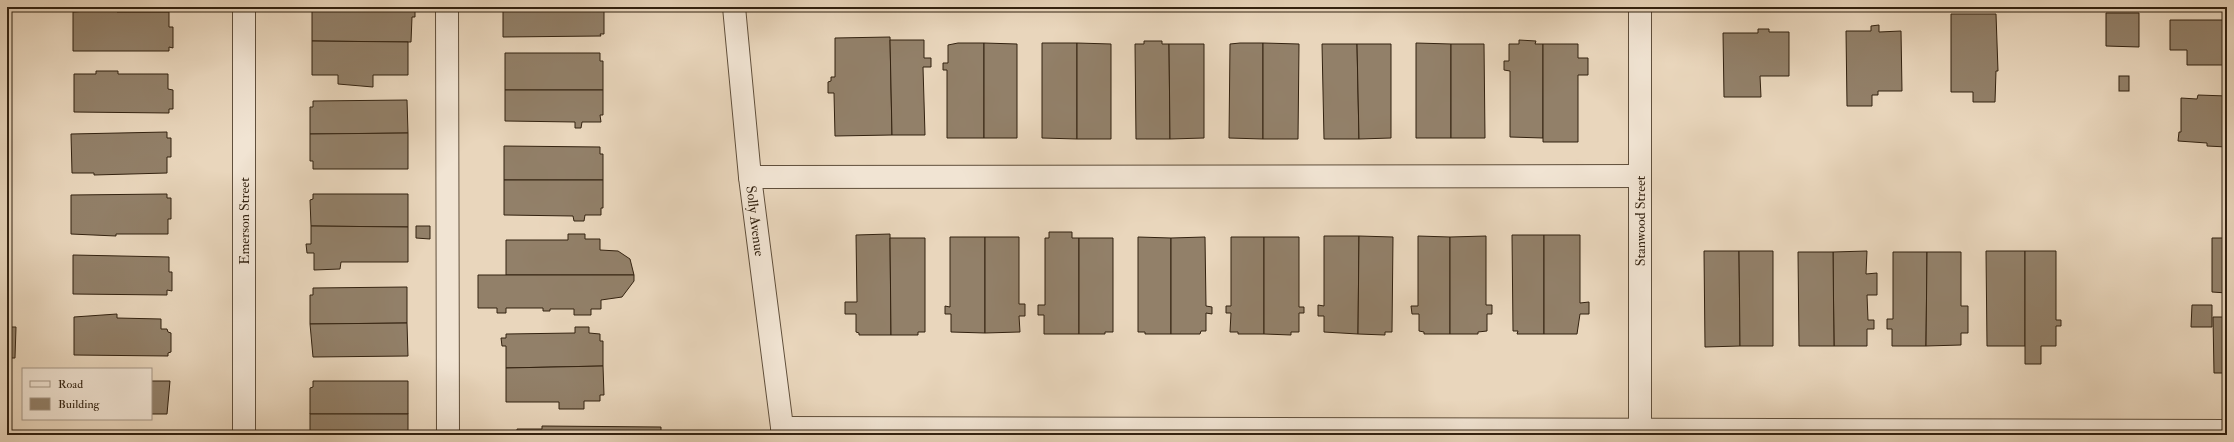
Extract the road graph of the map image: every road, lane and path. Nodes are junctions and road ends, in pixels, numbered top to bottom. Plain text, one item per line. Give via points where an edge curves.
1 (244, 7) edge
2 (447, 7) edge
3 (734, 7) edge
4 (1640, 7) edge
5 (1640, 176) junction
6 (750, 177) junction
7 (2227, 431) edge
8 (782, 432) edge
9 (1640, 432) edge
10 (244, 435) edge
11 (448, 435) edge

1 - 10 street, Emerson Street
2 - 11 street
3 - 6 street, Solly Avenue
4 - 5 street, Stanwood Street
5 - 6 street
5 - 9 street, Stanwood Street
6 - 8 street, Solly Avenue
7 - 9 street
8 - 9 street

